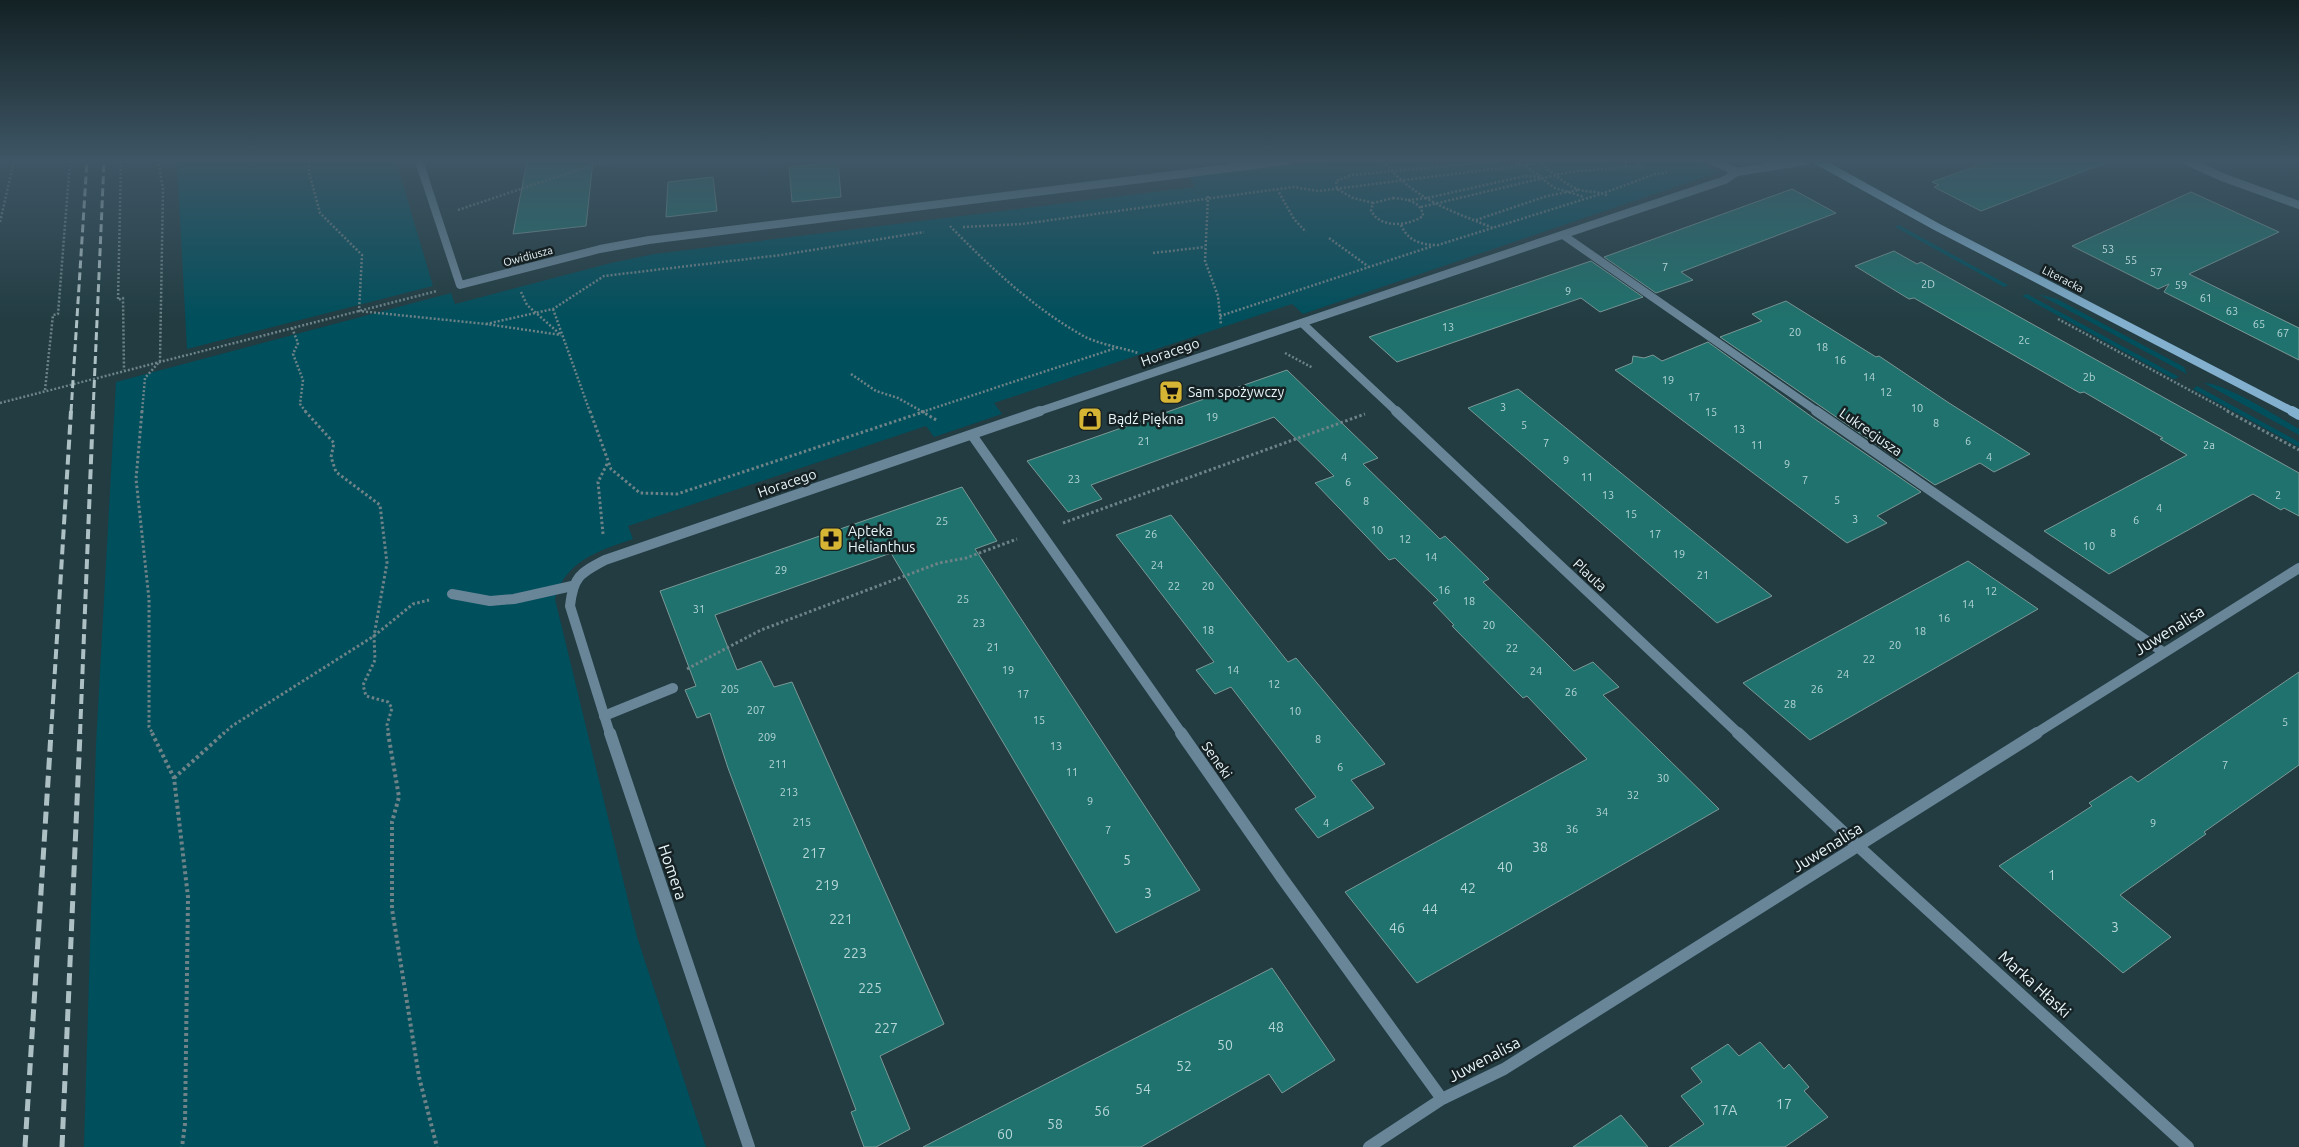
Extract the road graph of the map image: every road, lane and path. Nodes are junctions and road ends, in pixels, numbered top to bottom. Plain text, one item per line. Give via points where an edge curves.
1 (66, 215) edge
2 (120, 215) edge
3 (163, 215) edge
4 (321, 215) edge
5 (435, 215) edge
6 (446, 215) edge
7 (852, 215) edge
8 (942, 215) edge
9 (1090, 215) edge
10 (1207, 215) edge
11 (1291, 215) edge
12 (1374, 215) edge
13 (1422, 215) edge
14 (1462, 215) edge
15 (1492, 215) edge
16 (1530, 215) edge
17 (1622, 215) edge
18 (1918, 215) edge
19 (436, 218) junction
20 (1476, 220) junction
21 (1401, 225) junction
22 (1492, 227) junction
23 (951, 228) junction
24 (941, 229) dead end
25 (932, 231) dead end
26 (1306, 232) dead end
27 (1563, 235) junction
28 (1329, 238) dead end
29 (1438, 245) junction
30 (1205, 247) junction
31 (1522, 249) junction
32 (1153, 252) dead end
33 (1370, 267) junction
34 (512, 272) junction
35 (460, 285) junction
36 (553, 309) junction
37 (359, 311) junction
38 (536, 311) junction
39 (1220, 316) junction
40 (1302, 323) junction
41 (486, 324) junction
42 (292, 328) junction
43 (561, 335) junction
44 (1238, 343) junction
45 (1119, 347) junction
46 (160, 361) junction
47 (1175, 365) junction
48 (124, 370) junction
49 (851, 374) dead end
50 (45, 390) junction
51 (0, 403) edge
52 (924, 411) junction
53 (2299, 415) edge
54 (972, 435) junction
55 (608, 462) junction
56 (605, 560) junction
57 (2299, 568) edge
58 (572, 586) junction
59 (452, 594) joint
60 (374, 636) junction
61 (2163, 652) junction
62 (673, 688) dead end
63 (604, 716) junction
64 (174, 778) junction
65 (1859, 847) junction
66 (1442, 1099) junction
67 (182, 1147) edge
68 (438, 1147) edge
69 (748, 1147) edge
70 (1369, 1147) edge
71 (2188, 1147) edge

1 - 50 path via 58,314 53,315
2 - 48 path via 118,300 124,298
3 - 46 path
4 - 37 path via 362,256
5 - 19 street
6 - 19 path
7 - 34 street, Owidiusza via 649,240
8 - 23 path
9 - 23 path via 1022,224
10 - 30 path
11 - 26 path
12 - 21 path via 1389,224
13 - 21 path via 1419,220
14 - 20 path
15 - 20 path
16 - 22 path
17 - 27 street, Horacego
18 - 53 street, Literacka
19 - 35 street
20 - 22 path
21 - 29 path via 1413,241
22 - 29 path
22 - 31 path
23 - 24 path
23 - 45 path via 991,268 1035,303 1081,335
25 - 36 path via 781,256 604,276
27 - 31 street, Horacego
27 - 61 street, Lukrecjusza
28 - 33 path
29 - 33 path
30 - 32 path
30 - 39 path via 1205,261 1218,296
31 - 40 street, Horacego
33 - 39 path
34 - 35 street, Owidiusza
34 - 38 path via 527,305
35 - 37 path
36 - 38 path
36 - 43 path
37 - 41 path
37 - 42 path
38 - 41 path
38 - 43 path
39 - 44 path via 1220,324
40 - 44 street, Horacego
40 - 65 street, Plauta
41 - 43 path
42 - 46 path
42 - 60 path via 298,343 293,354 303,380 300,404 334,444 330,457 336,472 380,505 387,563
43 - 55 path
44 - 47 street, Horacego
45 - 47 path
45 - 52 path
46 - 48 path
46 - 64 path via 145,378 136,479 149,599 149,727
47 - 54 street, Horacego
48 - 50 path
49 - 52 path via 876,391
50 - 51 path
52 - 55 path via 677,494 640,493 611,469
54 - 56 street, Horacego
54 - 66 street, Seneki via 1282,878
55 - 56 path via 598,482
56 - 58 street, Horacego via 586,570
57 - 61 street, Juwenalisa
58 - 59 street via 490,601
58 - 63 street, Homera via 570,606
59 - 60 path via 413,604
60 - 64 path via 232,726
60 - 68 path via 375,660 363,685 366,696 388,702 392,708 387,725 400,796 392,822 392,909 419,1077
61 - 65 street, Juwenalisa
62 - 63 street
63 - 69 street, Homera
64 - 67 path via 188,897
65 - 66 street, Juwenalisa via 1504,1069
65 - 71 street, Marka Hłaski
66 - 70 street, Juwenalisa

